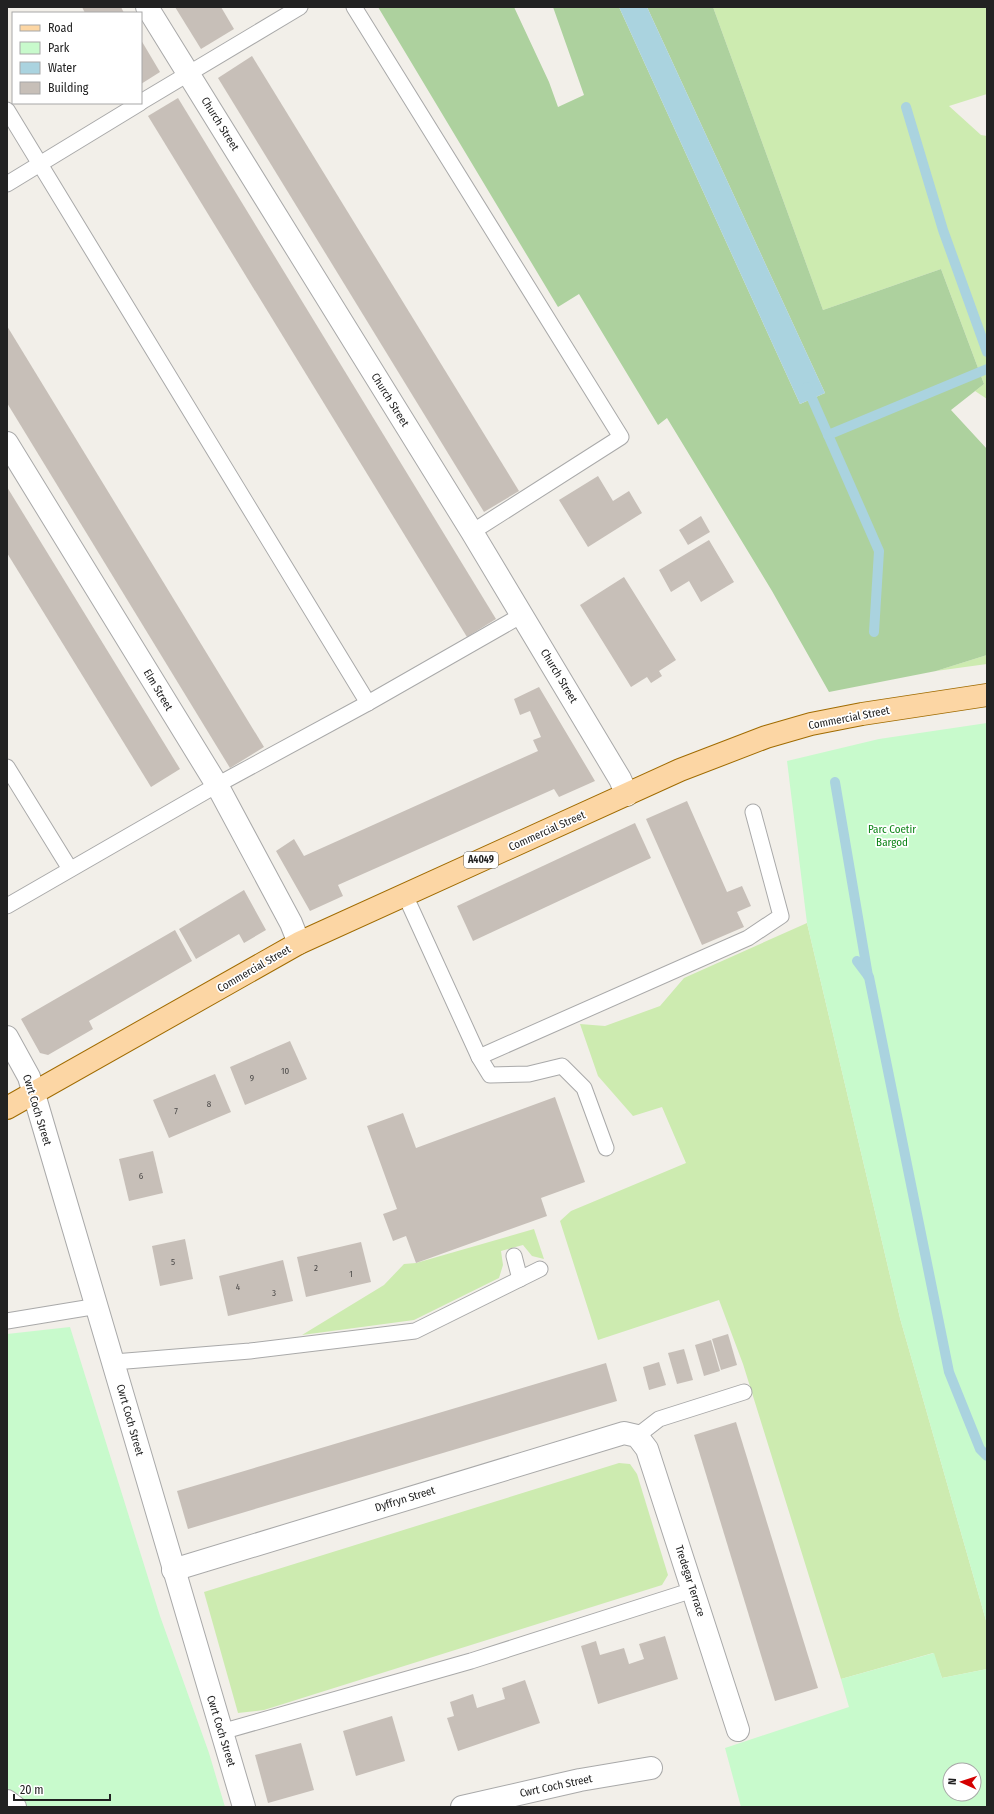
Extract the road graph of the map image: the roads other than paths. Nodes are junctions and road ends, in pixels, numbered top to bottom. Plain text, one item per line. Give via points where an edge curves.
1 (147, 7) edge
2 (300, 7) edge
3 (354, 7) edge
4 (188, 74) junction
5 (142, 102) edge
6 (139, 104) edge
7 (7, 110) edge
8 (39, 164) junction
9 (7, 184) edge
10 (7, 443) edge
11 (472, 532) junction
12 (522, 615) junction
13 (987, 695) edge
14 (368, 703) junction
15 (7, 767) edge
16 (217, 786) junction
17 (627, 795) junction
18 (753, 812) dead end
19 (70, 869) junction
20 (405, 895) junction
21 (7, 906) edge
22 (299, 943) junction
23 (7, 1037) edge
24 (479, 1057) junction
25 (34, 1094) junction
26 (7, 1108) edge
27 (606, 1148) dead end
28 (514, 1256) dead end
29 (540, 1269) dead end
30 (520, 1279) junction
31 (98, 1306) junction
32 (7, 1321) edge
33 (114, 1362) junction
34 (744, 1392) dead end
35 (637, 1436) junction
36 (173, 1570) junction
37 (693, 1590) junction
38 (738, 1730) dead end
39 (221, 1732) junction
40 (651, 1768) dead end
41 (7, 1801) edge
42 (14, 1807) edge
43 (244, 1807) edge
44 (462, 1807) edge

1 - 4 street, Church Street
2 - 4 lane
3 - 11 lane via 621,437
4 - 5 lane
4 - 11 street, Church Street
6 - 8 lane
7 - 8 lane
8 - 9 lane
8 - 14 lane
10 - 16 street, Elm Street
11 - 12 street, Church Street
12 - 14 lane
12 - 17 street, Church Street via 620,779
13 - 17 main road, Commercial Street / A4049 via 811,724 766,737 680,770
14 - 16 lane
15 - 19 lane
16 - 19 lane
16 - 22 street, Elm Street via 291,923
17 - 20 main road, Commercial Street / A4049
18 - 24 lane via 781,916 728,948
19 - 21 lane
20 - 22 main road, Commercial Street / A4049
20 - 24 lane
22 - 25 main road, Commercial Street / A4049
23 - 25 street, Cwrt Coch Street via 29,1077
24 - 27 lane via 490,1075 529,1074 562,1066 584,1088
25 - 26 main road, Commercial Street / A4049
25 - 31 street, Cwrt Coch Street
28 - 30 lane
29 - 30 lane
30 - 33 lane via 415,1331 250,1351
31 - 32 lane
31 - 33 street, Cwrt Coch Street
33 - 36 street, Cwrt Coch Street
34 - 35 lane via 659,1419
35 - 36 street, Dyffryn Street via 624,1433
35 - 37 street, Tredegar Terrace via 647,1449
36 - 39 street, Cwrt Coch Street
37 - 38 street, Tredegar Terrace
37 - 39 lane via 471,1661
39 - 43 street, Cwrt Coch Street
40 - 44 street, Cwrt Coch Street via 580,1780
41 - 42 street

